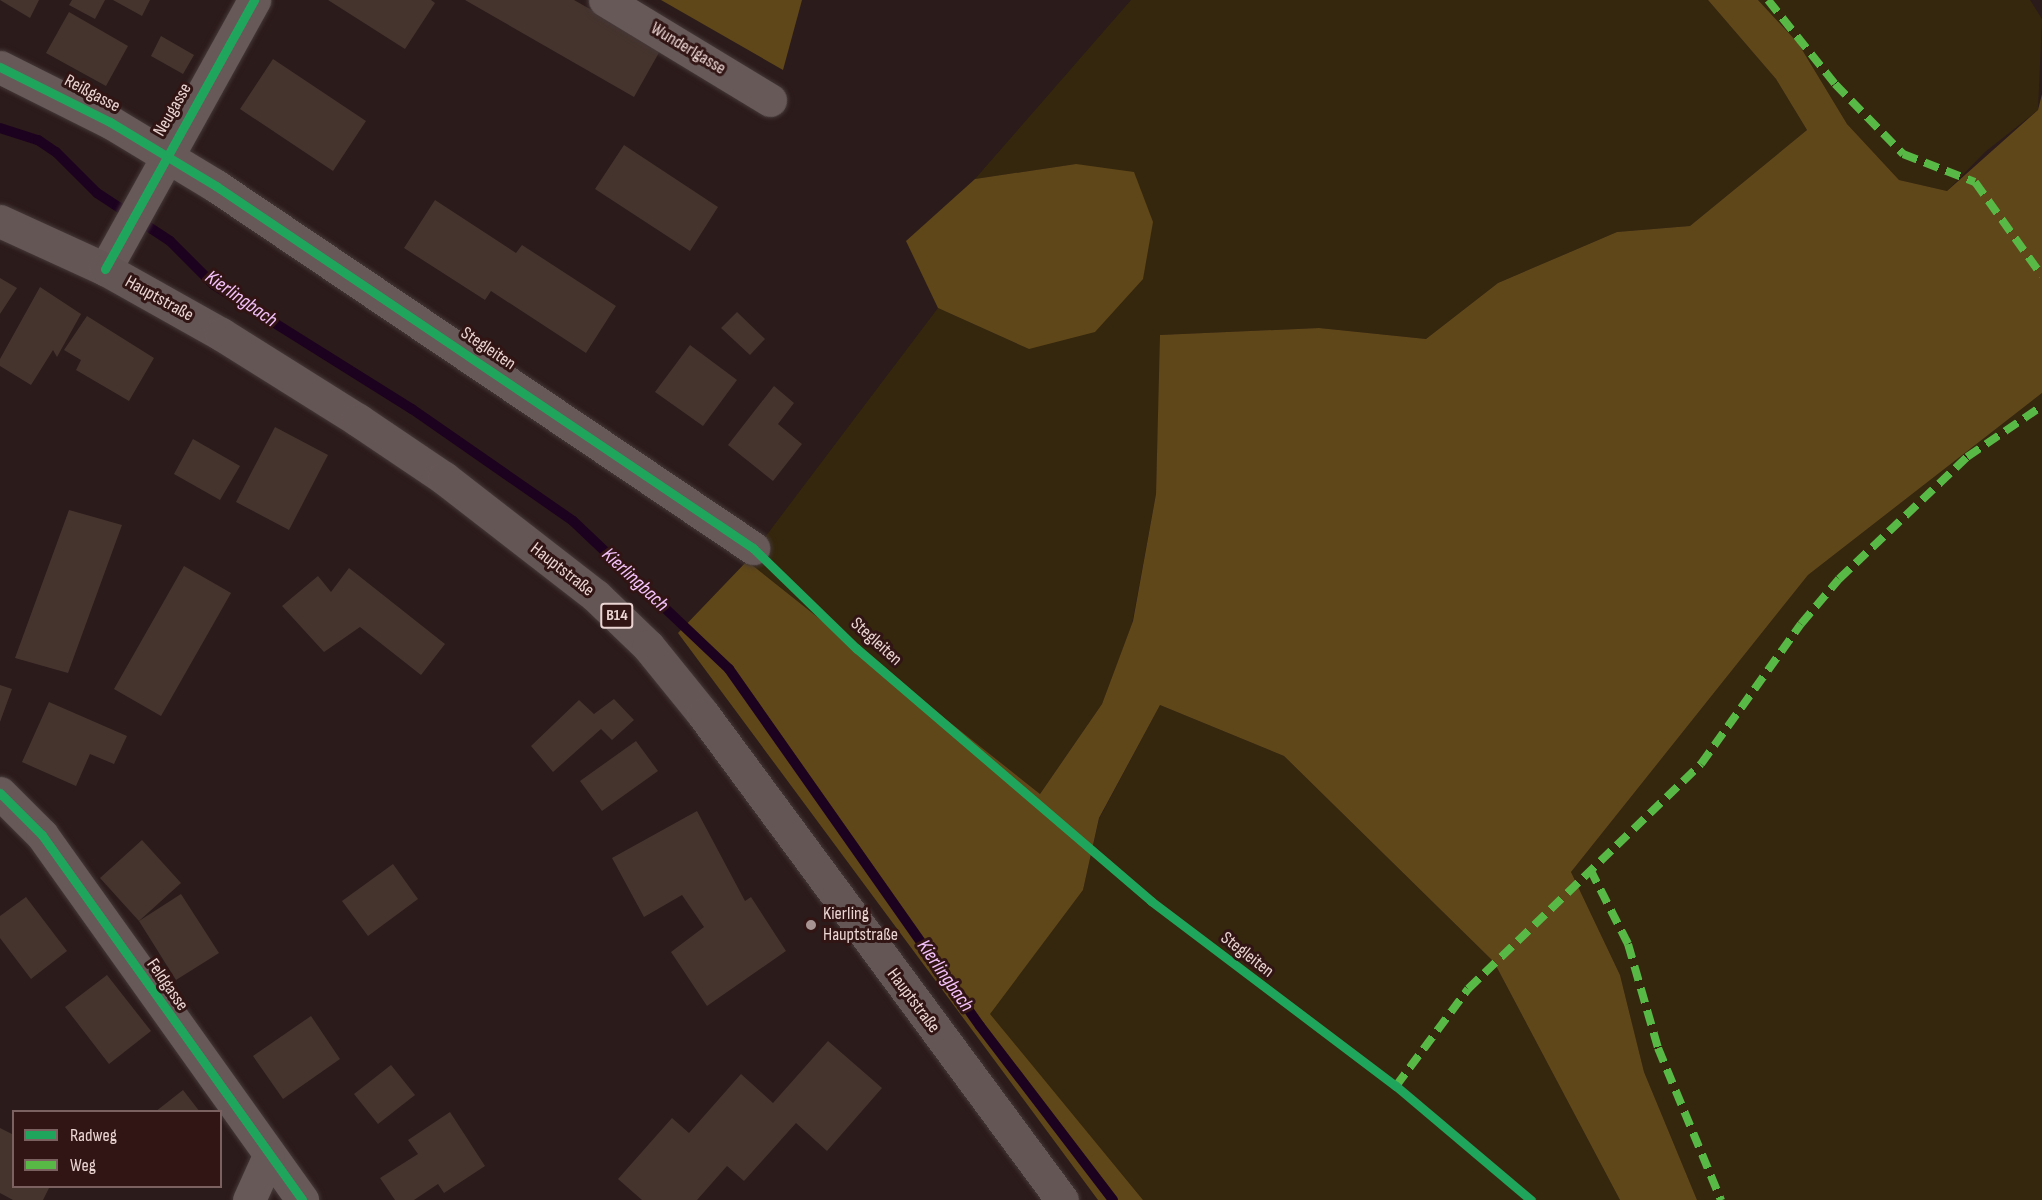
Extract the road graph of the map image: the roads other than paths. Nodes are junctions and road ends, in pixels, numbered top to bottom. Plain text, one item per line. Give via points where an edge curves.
1 (254, 0) edge
2 (605, 0) edge
3 (0, 67) edge
4 (770, 100) dead end
5 (157, 171) junction
6 (0, 221) edge
7 (105, 269) junction
8 (753, 548) dead end
9 (0, 793) edge
10 (268, 1158) junction
11 (249, 1200) edge
12 (302, 1200) edge
13 (1062, 1200) edge

1 - 5 street, Neugasse
2 - 4 street, Wunderlgasse
3 - 5 street, Reißgasse via 110,122
5 - 7 street, Neugasse
5 - 8 street, Stegleiten via 225,193
6 - 7 main road, Hauptstraße / B14
7 - 13 main road, Hauptstraße / B14 via 221,334 444,478 595,596 648,646
9 - 10 street, Feldgasse via 42,835
10 - 11 street
10 - 12 street, Feldgasse

